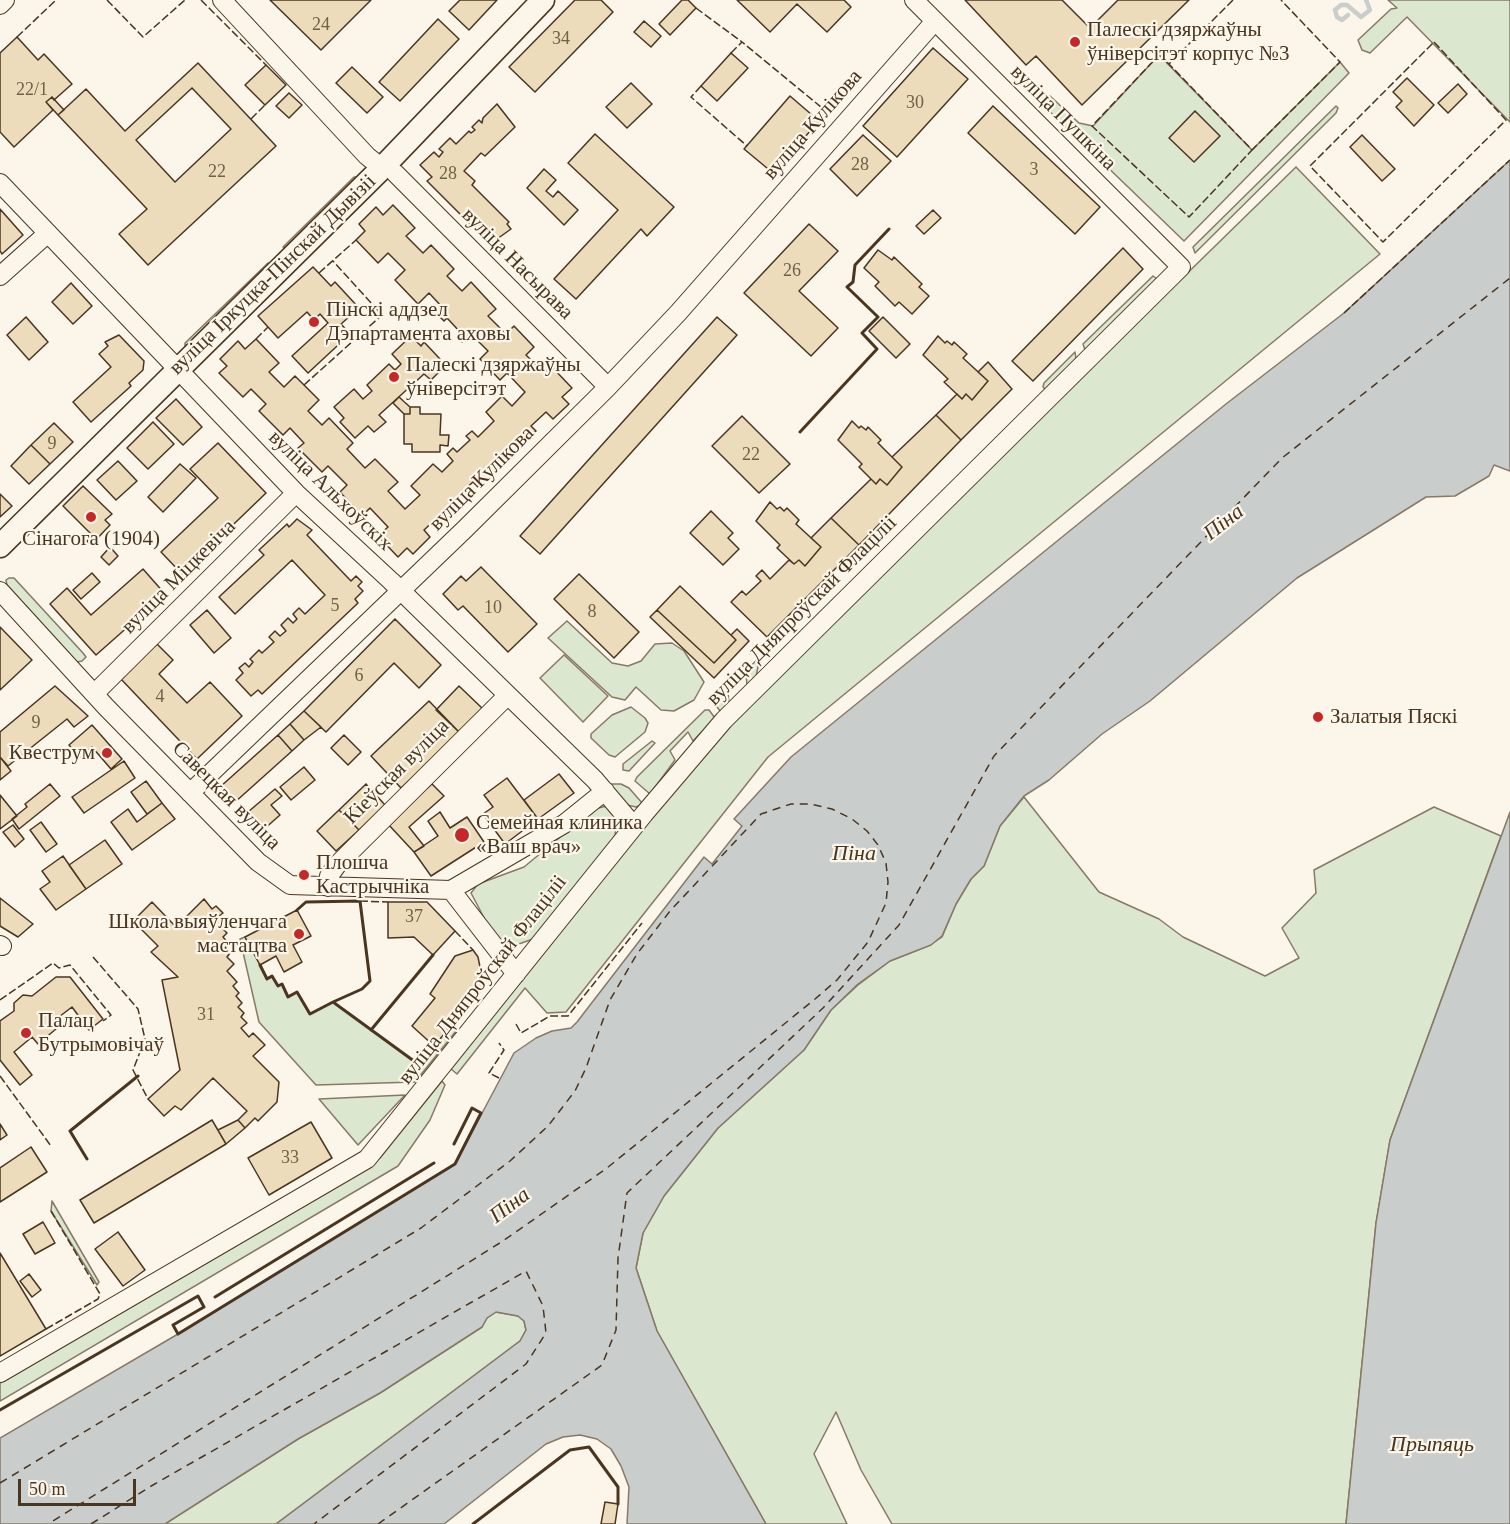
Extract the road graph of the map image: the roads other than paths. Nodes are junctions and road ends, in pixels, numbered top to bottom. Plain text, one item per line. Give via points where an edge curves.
1 (5, 0) edge
2 (222, 0) edge
3 (543, 0) edge
4 (914, 0) edge
5 (0, 5) edge
6 (935, 21) junction
7 (388, 171) junction
8 (0, 183) edge
9 (48, 233) junction
10 (1181, 267) joint
11 (0, 276) edge
12 (178, 367) junction
13 (608, 387) junction
14 (296, 494) junction
15 (0, 546) edge
16 (0, 591) edge
17 (400, 591) junction
18 (95, 693) junction
19 (508, 695) junction
20 (605, 791) junction
21 (190, 793) junction
22 (634, 826) junction
23 (328, 887) junction
24 (451, 890) junction
25 (516, 974) junction
26 (0, 1373) edge

1 - 5 street
2 - 7 street, вуліца Насырава
3 - 7 main road, вуліца Іркуцка-Пінскай Дывізіі
4 - 6 street, вуліца Пушкіна
6 - 10 street, вуліца Пушкіна
6 - 13 street, вуліца Кулікова
7 - 12 main road, вуліца Іркуцка-Пінскай Дывізіі
7 - 13 street, вуліца Насырава
8 - 9 street, вуліца Альхоўскіх
9 - 11 street
9 - 12 street, вуліца Альхоўскіх
10 - 22 street, вуліца Дняпроўскай Флаціліі via 724,720
12 - 14 street, вуліца Альхоўскіх
12 - 15 main road, вуліца Іркуцка-Пінскай Дывізіі
13 - 17 street, вуліца Кулікова
14 - 17 street, вуліца Альхоўскіх
14 - 18 street, вуліца Міцкевіча
16 - 18 street, Савецкая вуліца
17 - 19 street, вуліца Альхоўскіх
17 - 21 street, вуліца Кулікова
18 - 21 street, Савецкая вуліца
19 - 20 street, вуліца Альхоўскіх
19 - 23 street, Кіеўская вуліца via 337,865 329,876
20 - 22 street, вуліца Альхоўскіх
20 - 24 street via 564,824
21 - 23 street, Савецкая вуліца via 258,862 290,885
22 - 25 street, вуліца Дняпроўскай Флаціліі
23 - 24 street, Савецкая вуліца
24 - 25 street
25 - 26 street, вуліца Дняпроўскай Флаціліі via 367,1159

